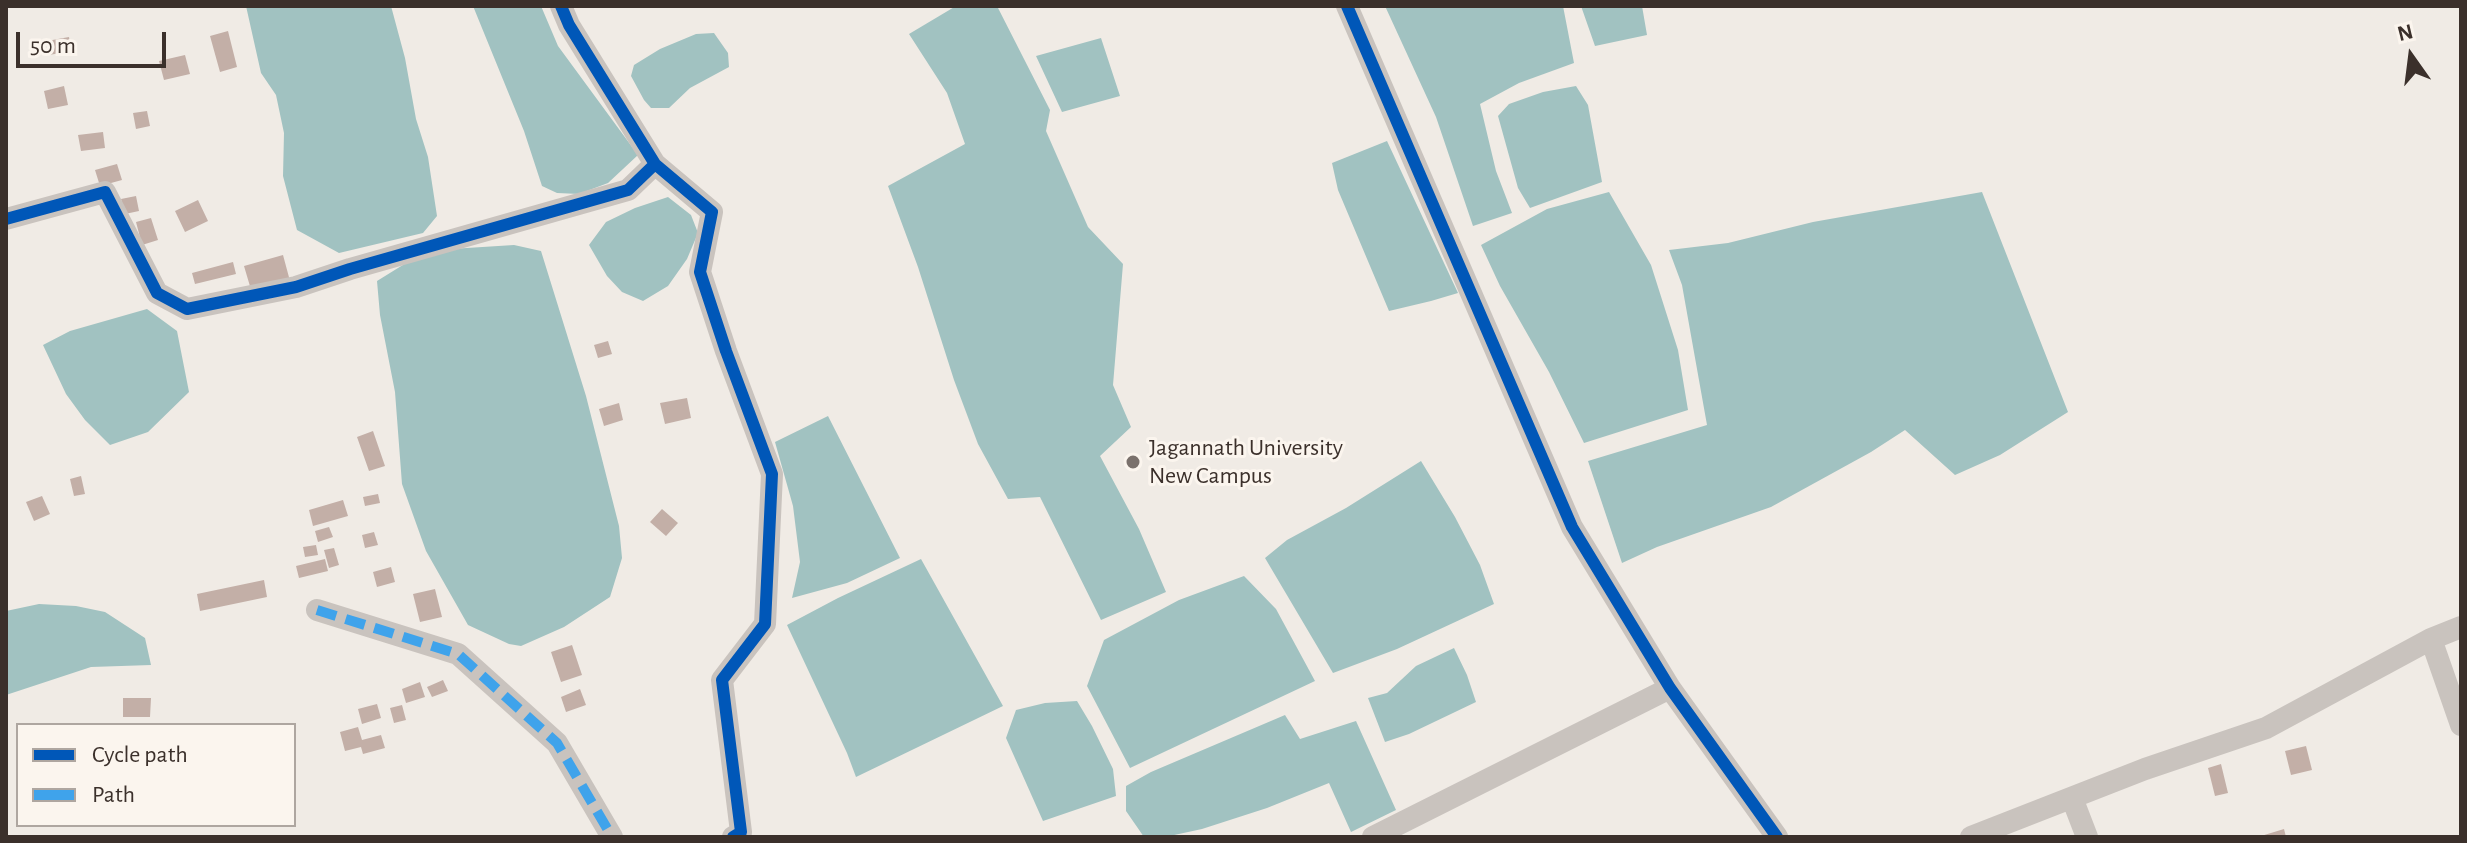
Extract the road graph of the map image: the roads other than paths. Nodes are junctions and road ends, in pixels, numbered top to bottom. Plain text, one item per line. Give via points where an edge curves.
1 (561, 6) edge
2 (1347, 6) edge
3 (655, 164) junction
4 (6, 219) edge
5 (317, 610) dead end
6 (2461, 627) edge
7 (2431, 639) junction
8 (1670, 688) junction
9 (2461, 725) edge
10 (2072, 798) junction
11 (612, 837) edge
12 (733, 837) edge
13 (1373, 837) edge
14 (1777, 837) edge
15 (1971, 837) edge
16 (2087, 837) edge

1 - 3 street
2 - 8 street via 1572,527
3 - 4 street via 628,190 296,287 187,309 157,293 105,192
3 - 12 street via 712,212 700,272 772,474 765,624 722,680 741,832
5 - 11 street via 458,654 557,743
6 - 7 street
7 - 9 street
7 - 10 street via 2266,728
8 - 13 street
8 - 14 street
10 - 15 street
10 - 16 street

